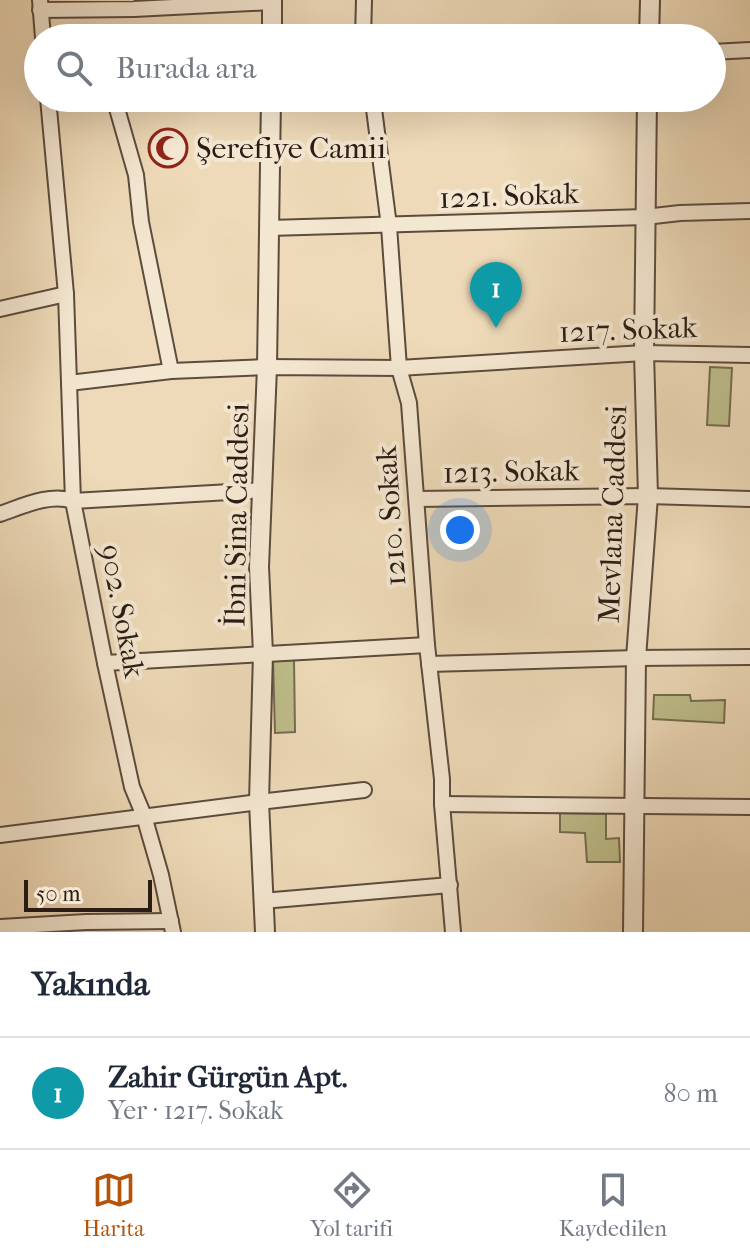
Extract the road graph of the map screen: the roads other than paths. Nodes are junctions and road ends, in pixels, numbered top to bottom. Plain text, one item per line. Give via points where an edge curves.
1 (364, 0) edge
2 (650, 0) edge
3 (272, 1) edge
4 (40, 5) edge
5 (272, 24) edge
6 (363, 24) edge
7 (649, 24) edge
8 (750, 50) edge
9 (726, 51) edge
10 (49, 112) edge
11 (118, 112) edge
12 (271, 112) edge
13 (373, 112) edge
14 (647, 112) edge
15 (750, 211) edge
16 (645, 217) junction
17 (389, 226) junction
18 (269, 228) junction
19 (66, 294) junction
20 (0, 309) edge
21 (644, 353) junction
22 (750, 355) edge
23 (267, 367) junction
24 (399, 368) junction
25 (171, 371) junction
26 (69, 383) junction
27 (263, 490) junction
28 (648, 496) junction
29 (417, 499) junction
30 (750, 499) edge
31 (73, 501) junction
32 (0, 514) edge
33 (427, 645) junction
34 (263, 653) junction
35 (750, 657) edge
36 (636, 658) junction
37 (105, 663) junction
38 (429, 664) junction
39 (364, 790) dead end
40 (259, 802) junction
41 (442, 804) junction
42 (636, 806) junction
43 (750, 807) edge
44 (144, 816) junction
45 (0, 835) edge
46 (450, 885) junction
47 (262, 901) junction
48 (172, 926) edge
49 (0, 927) edge
50 (265, 932) edge
51 (453, 932) edge
52 (633, 932) edge

1 - 6 street
2 - 7 street
3 - 4 street via 134,9
3 - 5 street
8 - 9 street
10 - 19 street, 902. Sokak
11 - 25 street via 136,175
12 - 18 street, İbni Sina Caddesi
13 - 17 street, 1210. Sokak
14 - 16 street, Mevlana Caddesi
15 - 16 street, 1221. Sokak
16 - 17 street, 1221. Sokak
16 - 21 street, Mevlana Caddesi
17 - 18 street, 1221. Sokak
17 - 24 street, 1210. Sokak
18 - 23 street, İbni Sina Caddesi
19 - 20 street
19 - 26 street, 902. Sokak
21 - 22 street, 1217. Sokak
21 - 24 street, 1217. Sokak
21 - 28 street, Mevlana Caddesi
23 - 24 street, 1217. Sokak
23 - 25 street, 1217. Sokak
23 - 27 street, İbni Sina Caddesi
24 - 29 street, 1210. Sokak via 409,403
25 - 26 street, 1217. Sokak
26 - 31 street, 902. Sokak
27 - 31 street
27 - 34 street, İbni Sina Caddesi
28 - 29 street, 1213. Sokak
28 - 30 street, 1213. Sokak
28 - 36 street, Mevlana Caddesi
29 - 33 street, 1210. Sokak
31 - 32 street via 62,497
31 - 37 street, 902. Sokak
33 - 34 street
33 - 38 street, 1210. Sokak
34 - 37 street
34 - 40 street, İbni Sina Caddesi
35 - 36 street
36 - 38 street
36 - 42 street, Mevlana Caddesi
37 - 44 street, 902. Sokak via 132,787
38 - 41 street, 1210. Sokak
39 - 40 street
40 - 44 street
40 - 47 street, İbni Sina Caddesi
41 - 42 street
41 - 46 street, 1210. Sokak
42 - 43 street
42 - 52 street, Mevlana Caddesi
44 - 45 street
44 - 48 street, 902. Sokak
46 - 47 street
46 - 51 street, 1210. Sokak
47 - 50 street, İbni Sina Caddesi
48 - 49 street via 86,922

